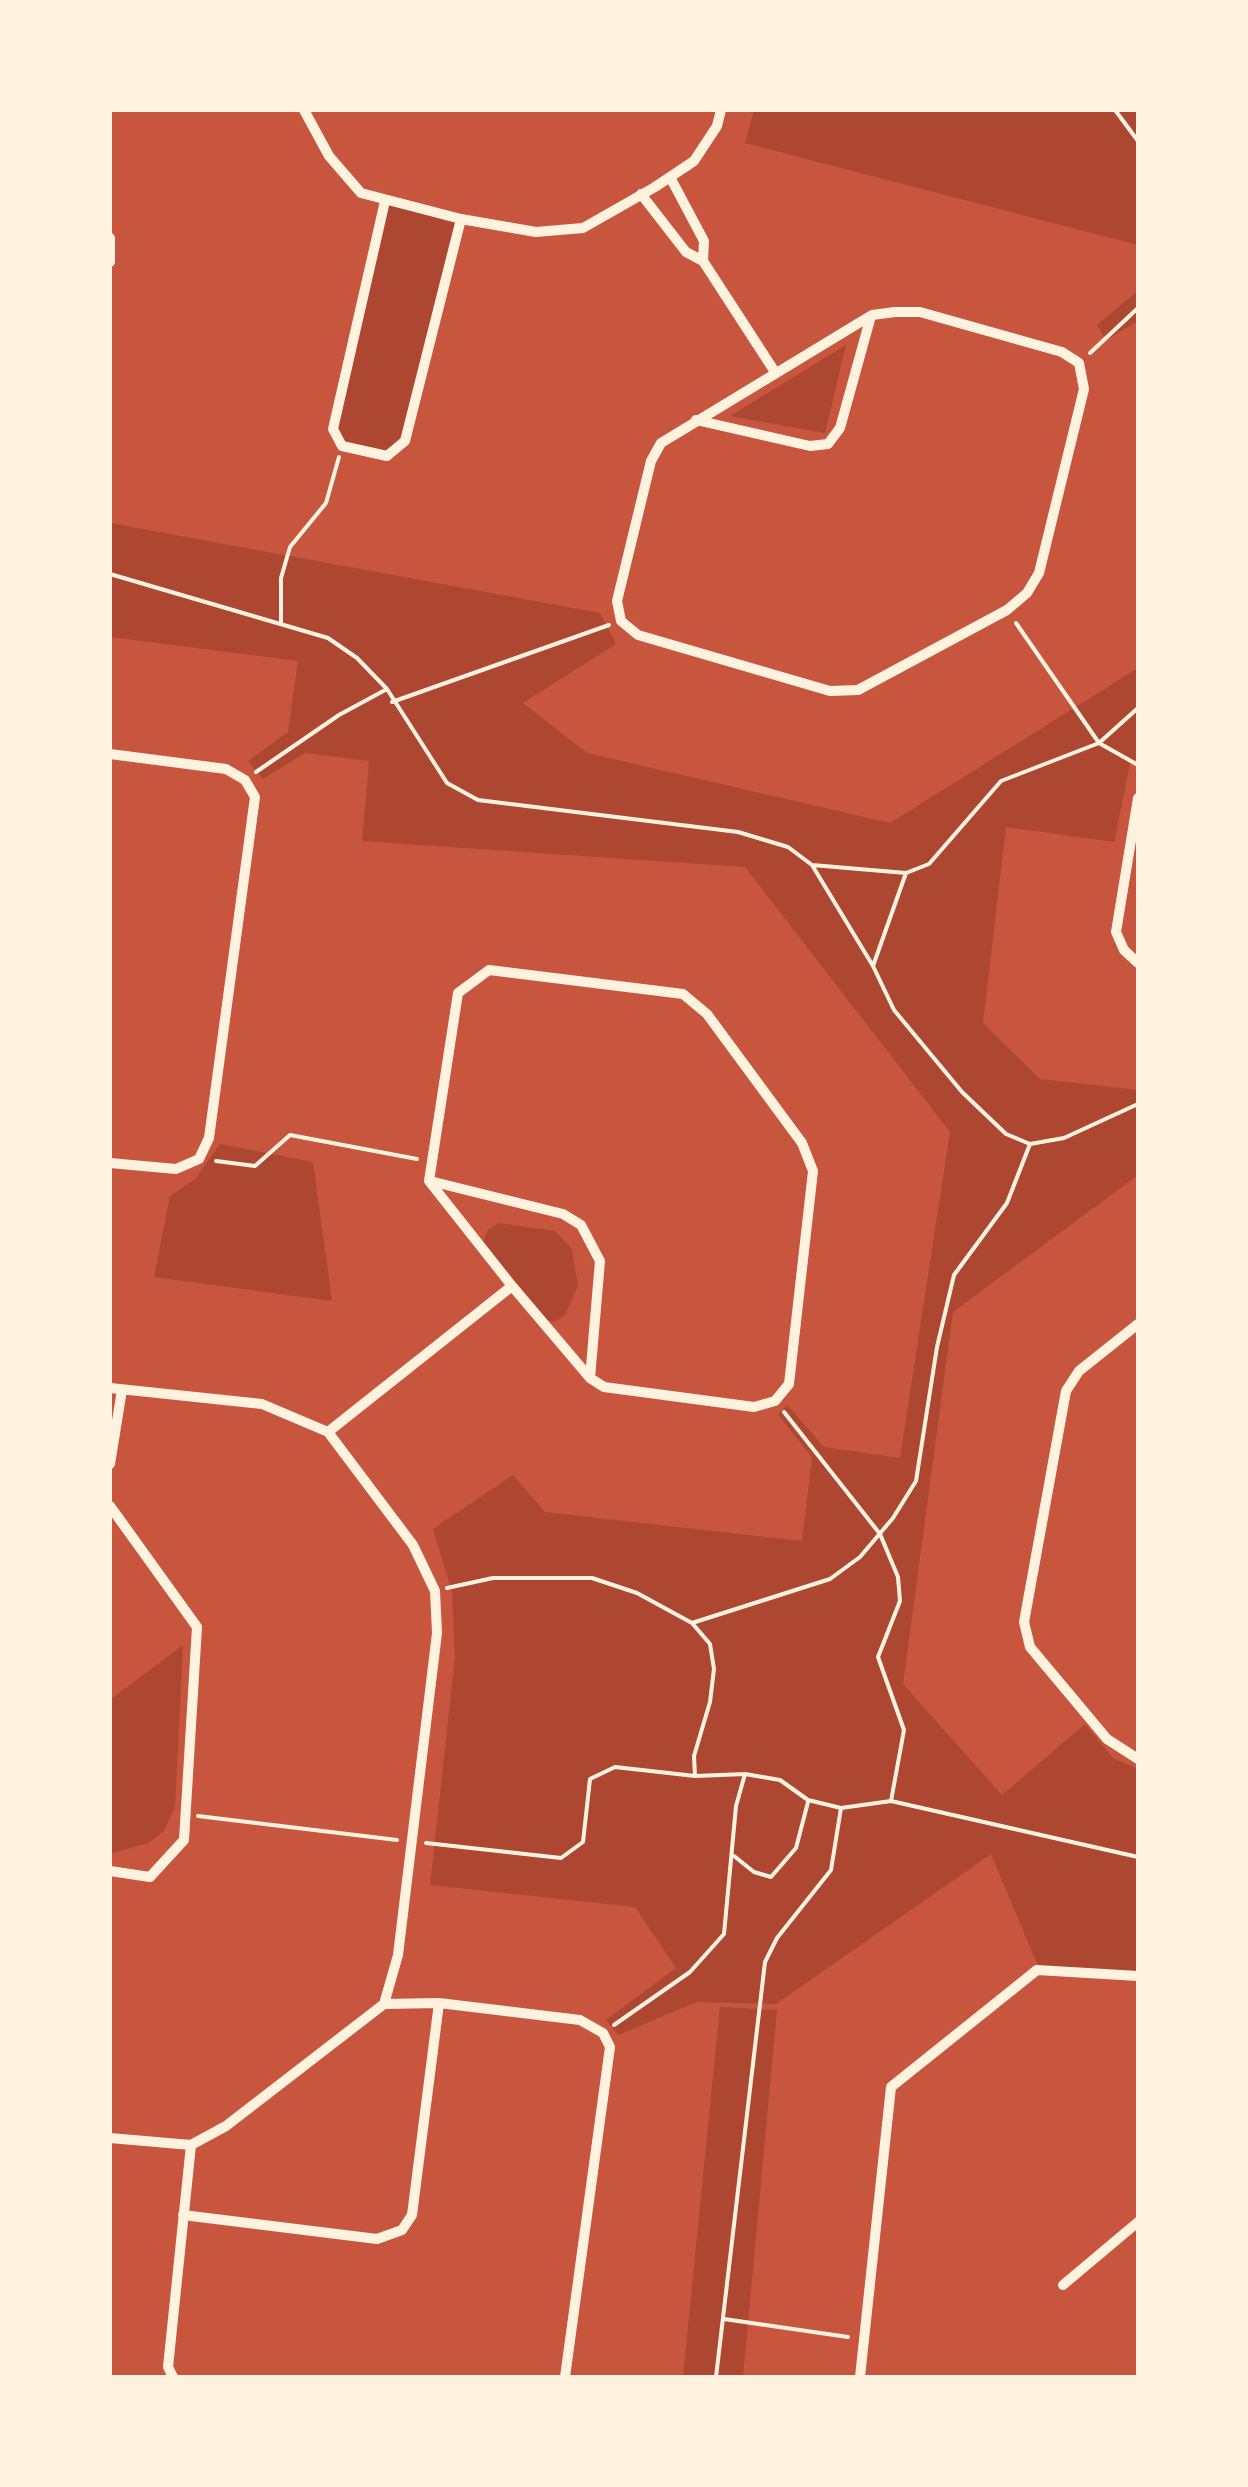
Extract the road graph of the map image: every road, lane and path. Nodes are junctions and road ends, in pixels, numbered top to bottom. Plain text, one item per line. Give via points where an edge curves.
1 (304, 110) edge
2 (721, 110) edge
3 (1115, 110) edge
4 (1138, 141) edge
5 (670, 177) junction
6 (641, 194) junction
7 (385, 201) junction
8 (461, 219) junction
9 (110, 238) edge
10 (704, 261) junction
11 (110, 262) edge
12 (1138, 308) edge
13 (872, 315) junction
14 (1079, 363) junction
15 (776, 372) junction
16 (696, 420) junction
17 (342, 446) junction
18 (110, 574) edge
19 (1007, 610) junction
20 (621, 621) junction
21 (281, 622) junction
22 (387, 690) junction
23 (392, 702) junction
24 (1138, 708) edge
25 (1099, 742) junction
26 (110, 754) edge
27 (1138, 765) edge
28 (245, 780) junction
29 (1138, 798) edge
30 (812, 865) junction
31 (906, 873) junction
32 (1138, 963) edge
33 (873, 966) junction
34 (1138, 1104) edge
35 (1030, 1144) junction
36 (199, 1159) junction
37 (432, 1162) junction
38 (110, 1163) edge
39 (429, 1181) junction
40 (512, 1286) junction
41 (1138, 1324) edge
42 (590, 1378) junction
43 (116, 1389) edge
44 (774, 1401) junction
45 (328, 1432) junction
46 (110, 1464) edge
47 (110, 1506) edge
48 (880, 1534) junction
49 (435, 1591) junction
50 (692, 1623) junction
51 (1138, 1759) edge
52 (745, 1774) junction
53 (696, 1776) junction
54 (808, 1800) junction
55 (891, 1801) junction
56 (841, 1808) junction
57 (185, 1815) junction
58 (412, 1842) junction
59 (734, 1856) junction
60 (1138, 1857) edge
61 (110, 1871) edge
62 (1138, 1976) edge
63 (439, 2003) junction
64 (384, 2004) junction
65 (603, 2033) junction
66 (110, 2138) edge
67 (191, 2145) junction
68 (183, 2215) junction
69 (1138, 2222) edge
70 (1063, 2285) dead end
71 (724, 2319) junction
72 (864, 2339) junction
73 (173, 2377) edge
74 (565, 2377) edge
75 (716, 2377) edge
76 (860, 2377) edge

1 - 7 street via 346,179 361,194
2 - 5 street via 694,161
3 - 4 path
5 - 6 street
5 - 10 street via 704,240
6 - 8 street via 583,228 536,232
6 - 10 street via 686,252
7 - 8 street
7 - 17 street via 333,429
8 - 17 street via 406,441 387,456
9 - 11 street
10 - 15 street
12 - 14 path
13 - 14 street via 920,312 1062,352
13 - 15 street
13 - 16 street via 840,428 828,444 810,446
14 - 19 street via 1084,389 1039,573
15 - 16 street
16 - 20 street via 661,444 652,461 617,601
17 - 21 path via 326,503 290,547 281,578
18 - 21 path
19 - 20 street via 858,690 830,691 638,636
19 - 25 path
20 - 23 path
21 - 22 path via 328,638
22 - 23 path
22 - 28 path via 338,715
23 - 30 path via 447,783 478,800 738,832 788,847
24 - 25 path
25 - 27 path
25 - 31 path via 1002,781 929,864
26 - 28 street via 226,768
28 - 36 street via 255,797 209,1138
29 - 32 street via 1116,932
30 - 31 path
30 - 33 path
31 - 33 path
33 - 35 path via 894,1010 962,1092 1006,1134
34 - 35 path via 1064,1138
35 - 48 path via 1007,1202 954,1275 916,1481
36 - 37 path via 254,1166 290,1135
36 - 38 street via 176,1169
37 - 39 street
37 - 44 street via 458,992 474,976 489,970 683,994 707,1014 802,1143 813,1172 789,1384
39 - 40 street
39 - 42 street via 563,1214 581,1225 600,1261
40 - 42 street
40 - 45 street
41 - 51 street via 1079,1371 1066,1391 1024,1622 1030,1647 1107,1739
42 - 44 street via 604,1388 754,1408
43 - 45 street via 262,1404
43 - 46 street
44 - 48 path
45 - 49 street via 413,1546
47 - 57 street via 197,1627
48 - 50 path via 830,1579
48 - 55 path via 900,1601 878,1657 904,1730
49 - 50 path via 493,1578 592,1578
49 - 58 street via 436,1669
50 - 53 path via 710,1644 714,1669 694,1756
52 - 53 path
52 - 54 path via 780,1780
52 - 59 path
53 - 58 path via 615,1767 590,1779 583,1842 561,1858
54 - 56 path
54 - 59 path via 796,1848 782,1869 771,1877
55 - 56 path
55 - 60 path
56 - 71 path via 831,1870 765,1962
57 - 58 path
57 - 61 street via 184,1840 150,1877
58 - 64 street via 398,1955
59 - 65 path via 724,1934 690,1972
62 - 72 street via 1037,1970 891,2087
63 - 64 street
63 - 65 street via 580,2020
63 - 68 street via 412,2214 402,2230 377,2238
64 - 67 street via 226,2126
65 - 74 street via 612,2054
66 - 67 street
67 - 68 street
68 - 73 street via 168,2367
69 - 70 street
71 - 72 path
71 - 75 path
72 - 76 street

